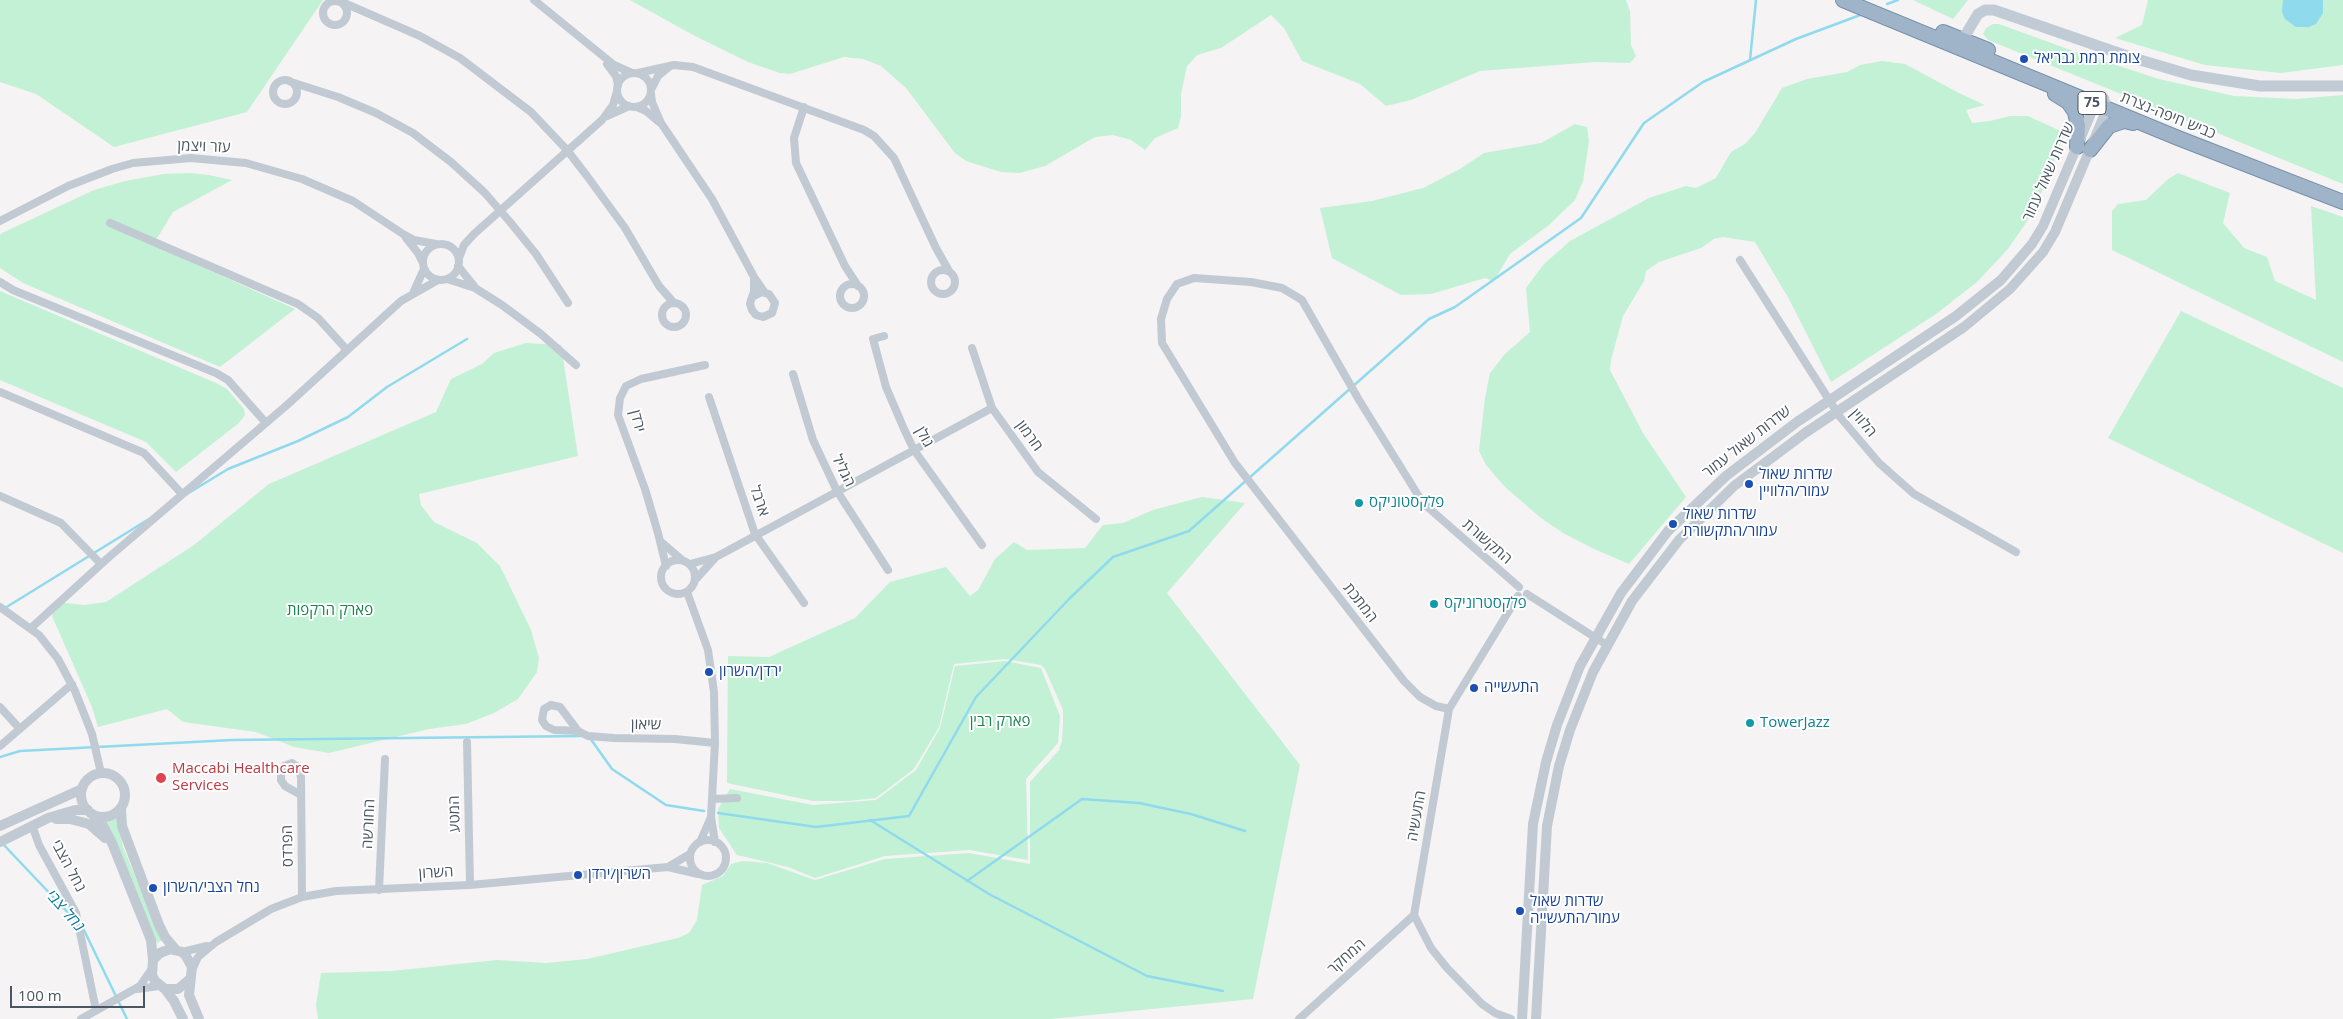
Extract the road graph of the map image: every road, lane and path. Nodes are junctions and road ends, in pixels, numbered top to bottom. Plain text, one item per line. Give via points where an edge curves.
1 (534, 0) edge
2 (1843, 0) edge
3 (1863, 0) edge
4 (342, 2) junction
5 (372, 14) junction
6 (346, 18) junction
7 (1962, 44) junction
8 (596, 51) junction
9 (678, 65) junction
10 (2018, 72) junction
11 (635, 73) junction
12 (291, 82) junction
13 (2343, 86) edge
14 (617, 88) junction
15 (312, 89) junction
16 (651, 91) junction
17 (297, 94) junction
18 (2102, 103) junction
19 (633, 107) junction
20 (804, 107) junction
21 (602, 120) junction
22 (663, 124) junction
23 (2155, 128) junction
24 (2083, 149) junction
25 (567, 150) junction
26 (2343, 194) edge
27 (2343, 202) edge
28 (500, 210) junction
29 (0, 222) edge
30 (110, 223) dead end
31 (403, 234) junction
32 (474, 234) junction
33 (436, 244) junction
34 (448, 245) junction
35 (936, 248) junction
36 (1740, 260) dead end
37 (458, 262) junction
38 (423, 266) junction
39 (845, 266) junction
40 (949, 271) junction
41 (935, 272) junction
42 (754, 277) junction
43 (447, 278) junction
44 (438, 280) junction
45 (0, 282) edge
46 (659, 286) junction
47 (858, 286) junction
48 (475, 288) junction
49 (843, 288) junction
50 (413, 293) junction
51 (766, 293) junction
52 (752, 298) junction
53 (568, 302) dead end
54 (674, 303) junction
55 (663, 311) junction
56 (884, 336) dead end
57 (972, 348) dead end
58 (347, 350) junction
59 (576, 365) dead end
60 (705, 365) dead end
61 (793, 374) dead end
62 (0, 392) edge
63 (709, 397) dead end
64 (1829, 401) junction
65 (992, 408) junction
66 (1837, 412) junction
67 (266, 423) junction
68 (914, 450) junction
69 (837, 491) junction
70 (182, 494) junction
71 (0, 496) edge
72 (1438, 517) joint
73 (1096, 519) dead end
74 (756, 534) junction
75 (660, 541) junction
76 (982, 544) dead end
77 (2016, 552) dead end
78 (716, 557) junction
79 (681, 560) junction
80 (101, 564) junction
81 (690, 564) junction
82 (666, 566) junction
83 (888, 570) dead end
84 (696, 579) junction
85 (1519, 587) junction
86 (687, 592) junction
87 (1527, 594) junction
88 (1518, 596) junction
89 (804, 603) dead end
90 (0, 607) edge
91 (31, 628) junction
92 (1595, 638) junction
93 (1607, 645) junction
94 (72, 684) junction
95 (0, 707) edge
96 (1449, 709) junction
97 (20, 729) junction
98 (578, 731) junction
99 (467, 742) dead end
100 (715, 743) junction
101 (0, 746) edge
102 (385, 759) dead end
103 (101, 773) junction
104 (82, 790) junction
105 (301, 794) dead end
106 (737, 798) dead end
107 (712, 799) junction
108 (121, 809) junction
109 (91, 813) junction
110 (711, 817) junction
111 (36, 824) junction
112 (0, 826) edge
113 (0, 842) edge
114 (700, 842) junction
115 (715, 842) junction
116 (115, 851) junction
117 (690, 854) junction
118 (668, 867) junction
119 (698, 874) junction
120 (470, 885) junction
121 (379, 890) junction
122 (302, 897) junction
123 (1414, 915) junction
124 (216, 942) junction
125 (179, 951) junction
126 (152, 965) junction
127 (191, 974) junction
128 (162, 987) junction
129 (128, 992) junction
130 (96, 1010) junction
131 (81, 1019) edge
132 (183, 1019) edge
133 (199, 1019) edge
134 (1299, 1019) edge
135 (1511, 1019) edge
136 (1522, 1019) edge
137 (1536, 1019) edge

1 - 8 street
2 - 7 highway, כביש חיפה-נצרת / 75
3 - 7 highway, כביש חיפה-נצרת / 75
4 - 5 street
4 - 6 street via 346,7
4 - 6 street via 334,0 328,3 323,15 332,24 342,23
5 - 6 street via 360,12
5 - 25 street via 420,36 476,69 531,112
7 - 10 highway, כביש חיפה-נצרת / 75
7 - 13 main road via 1978,14 1994,10 2191,75 2260,86
7 - 18 highway, כביש חיפה-נצרת / 75
8 - 11 street via 614,65
8 - 14 street via 616,76
9 - 11 street
9 - 16 street via 663,70 653,82
9 - 20 street via 693,67
10 - 18 highway, כביש חיפה-נצרת / 75
10 - 24 highway via 2068,102 2074,112
11 - 14 street via 624,76
11 - 16 street via 646,77
12 - 15 street
12 - 17 street
12 - 17 street via 277,83 273,88 274,98 288,104
14 - 19 street via 622,102
14 - 21 street via 613,105
15 - 17 street
15 - 28 street via 358,105 413,134 468,176
16 - 19 street via 647,102
16 - 22 street via 652,102
18 - 23 highway, כביש חיפה-נצרת / 75
18 - 24 street, שדרות שאול עמור
18 - 26 highway, כביש חיפה-נצרת / 75
19 - 21 street
19 - 22 street via 646,111
20 - 35 street via 864,130 886,147 901,170
20 - 39 street via 794,138 796,163
21 - 25 street
22 - 42 street via 720,212
23 - 24 highway via 2124,121 2116,123
23 - 27 highway, כביש חיפה-נצרת / 75
24 - 64 street, שדרות שאול עמור via 2032,244 2001,280 1956,316
24 - 66 street, שדרות שאול עמור via 2055,232 2043,252 2010,289 1964,327
25 - 28 street
25 - 46 street via 625,228
28 - 32 street
28 - 53 street via 536,254
29 - 31 street, עזר ויצמן via 68,186 112,169 191,158 246,163 302,179 353,202
30 - 58 street via 298,304 318,318
31 - 33 street
31 - 38 street via 418,252
32 - 34 street
32 - 37 street via 464,245
33 - 34 street
33 - 38 street via 426,251
34 - 37 street via 453,248
35 - 40 street
35 - 41 street
36 - 64 street, הלווין
37 - 43 street via 454,274
37 - 48 street
38 - 44 street
38 - 50 street
39 - 47 street
39 - 49 street
40 - 41 street
40 - 41 street via 955,284 943,294 934,290 931,284
42 - 51 street
42 - 52 street
43 - 44 street
43 - 48 street
44 - 50 street
45 - 67 street via 216,373 228,380
46 - 54 street
46 - 55 street
47 - 49 street via 851,284
47 - 49 street via 864,298 855,308 846,307 841,302
48 - 59 street via 528,324
50 - 58 street
51 - 52 street via 758,293
51 - 52 street via 775,303 774,310 766,316 759,316 752,310
54 - 55 street
54 - 55 street via 681,304 687,313 681,326 665,324
56 - 68 street, גולן via 872,340 886,387
57 - 65 street, חרמון
58 - 67 street
60 - 75 street, ירדן via 641,379 626,386 620,398 618,415
61 - 69 street, הגליל via 813,440
62 - 70 street via 134,448 151,459
63 - 74 street, ארבל
64 - 66 street, הלווין
64 - 92 street, שדרות שאול עמור via 1726,476 1694,504 1645,560
65 - 68 street
65 - 73 street, חרמון via 1038,472
66 - 77 street, הלווין via 1878,463 1914,494
66 - 93 street, שדרות שאול עמור via 1734,486 1702,516 1656,568 1632,601
67 - 70 street
68 - 69 street
68 - 76 street, גולן
69 - 74 street
69 - 83 street, הגליל
70 - 80 street
71 - 80 street via 62,523
72 - 85 street, התקשורת
72 - 96 street, המתכת via 1423,503 1302,300 1282,288 1251,282 1194,278 1177,284 1167,298 1161,319 1162,343 1235,463 1404,681 1420,697
74 - 78 street
74 - 89 street, ארבל
75 - 79 street, ירדן
75 - 82 street, ירדן
78 - 81 street
78 - 84 street
79 - 81 street
79 - 82 street
80 - 91 street
81 - 84 street
82 - 86 street via 662,573 663,586 675,594
84 - 86 street
85 - 87 street via 1524,587
85 - 88 street
86 - 100 street via 708,650 714,692
87 - 88 street
87 - 92 street
88 - 96 street, התעשיה
90 - 91 street
91 - 94 street via 58,659
92 - 93 street
92 - 136 street, שדרות שאול עמור via 1580,666 1557,725 1539,792 1530,863
93 - 137 street, שדרות שאול עמור via 1570,730 1550,810
94 - 97 street
94 - 103 street via 92,734
95 - 97 street
96 - 123 street, התעשיה
97 - 101 street
98 - 98 street, שיאון via 560,707 551,705 544,709 542,720 546,726 554,730
98 - 100 street, שיאון via 588,736
99 - 120 street, המטע
100 - 107 street
102 - 121 street, החורשה
103 - 104 street via 88,779
103 - 108 street via 115,775 123,785 125,801
104 - 109 street via 83,803
104 - 112 street
105 - 122 street, הפרדס
106 - 107 street
107 - 110 street
108 - 109 street via 106,818
108 - 125 street via 122,826 159,925 164,937
109 - 111 street via 76,810
109 - 116 street via 106,829
110 - 114 street
110 - 115 street
111 - 113 street
111 - 116 street via 70,819 89,824 102,833
111 - 130 street, נחל הצבי via 39,845 76,913
114 - 115 street
114 - 117 street
115 - 119 street via 724,851 724,868 709,876
116 - 126 street via 151,940
117 - 118 street, השרון
117 - 119 street via 690,864
118 - 119 street, השרון
118 - 120 street, השרון
120 - 121 street, השרון
121 - 122 street, השרון via 336,891
122 - 124 street, השרון via 264,913
123 - 134 street, המחקר
123 - 135 street via 1431,948 1447,968 1482,1004
124 - 125 street, השרון via 202,948
124 - 127 street, השרון via 198,957
125 - 126 street via 165,951
125 - 127 street via 190,961
126 - 128 street via 155,981
126 - 129 street via 140,986
127 - 128 street via 178,989
127 - 133 street via 189,995
128 - 129 street
128 - 132 street
129 - 130 street
130 - 131 street

